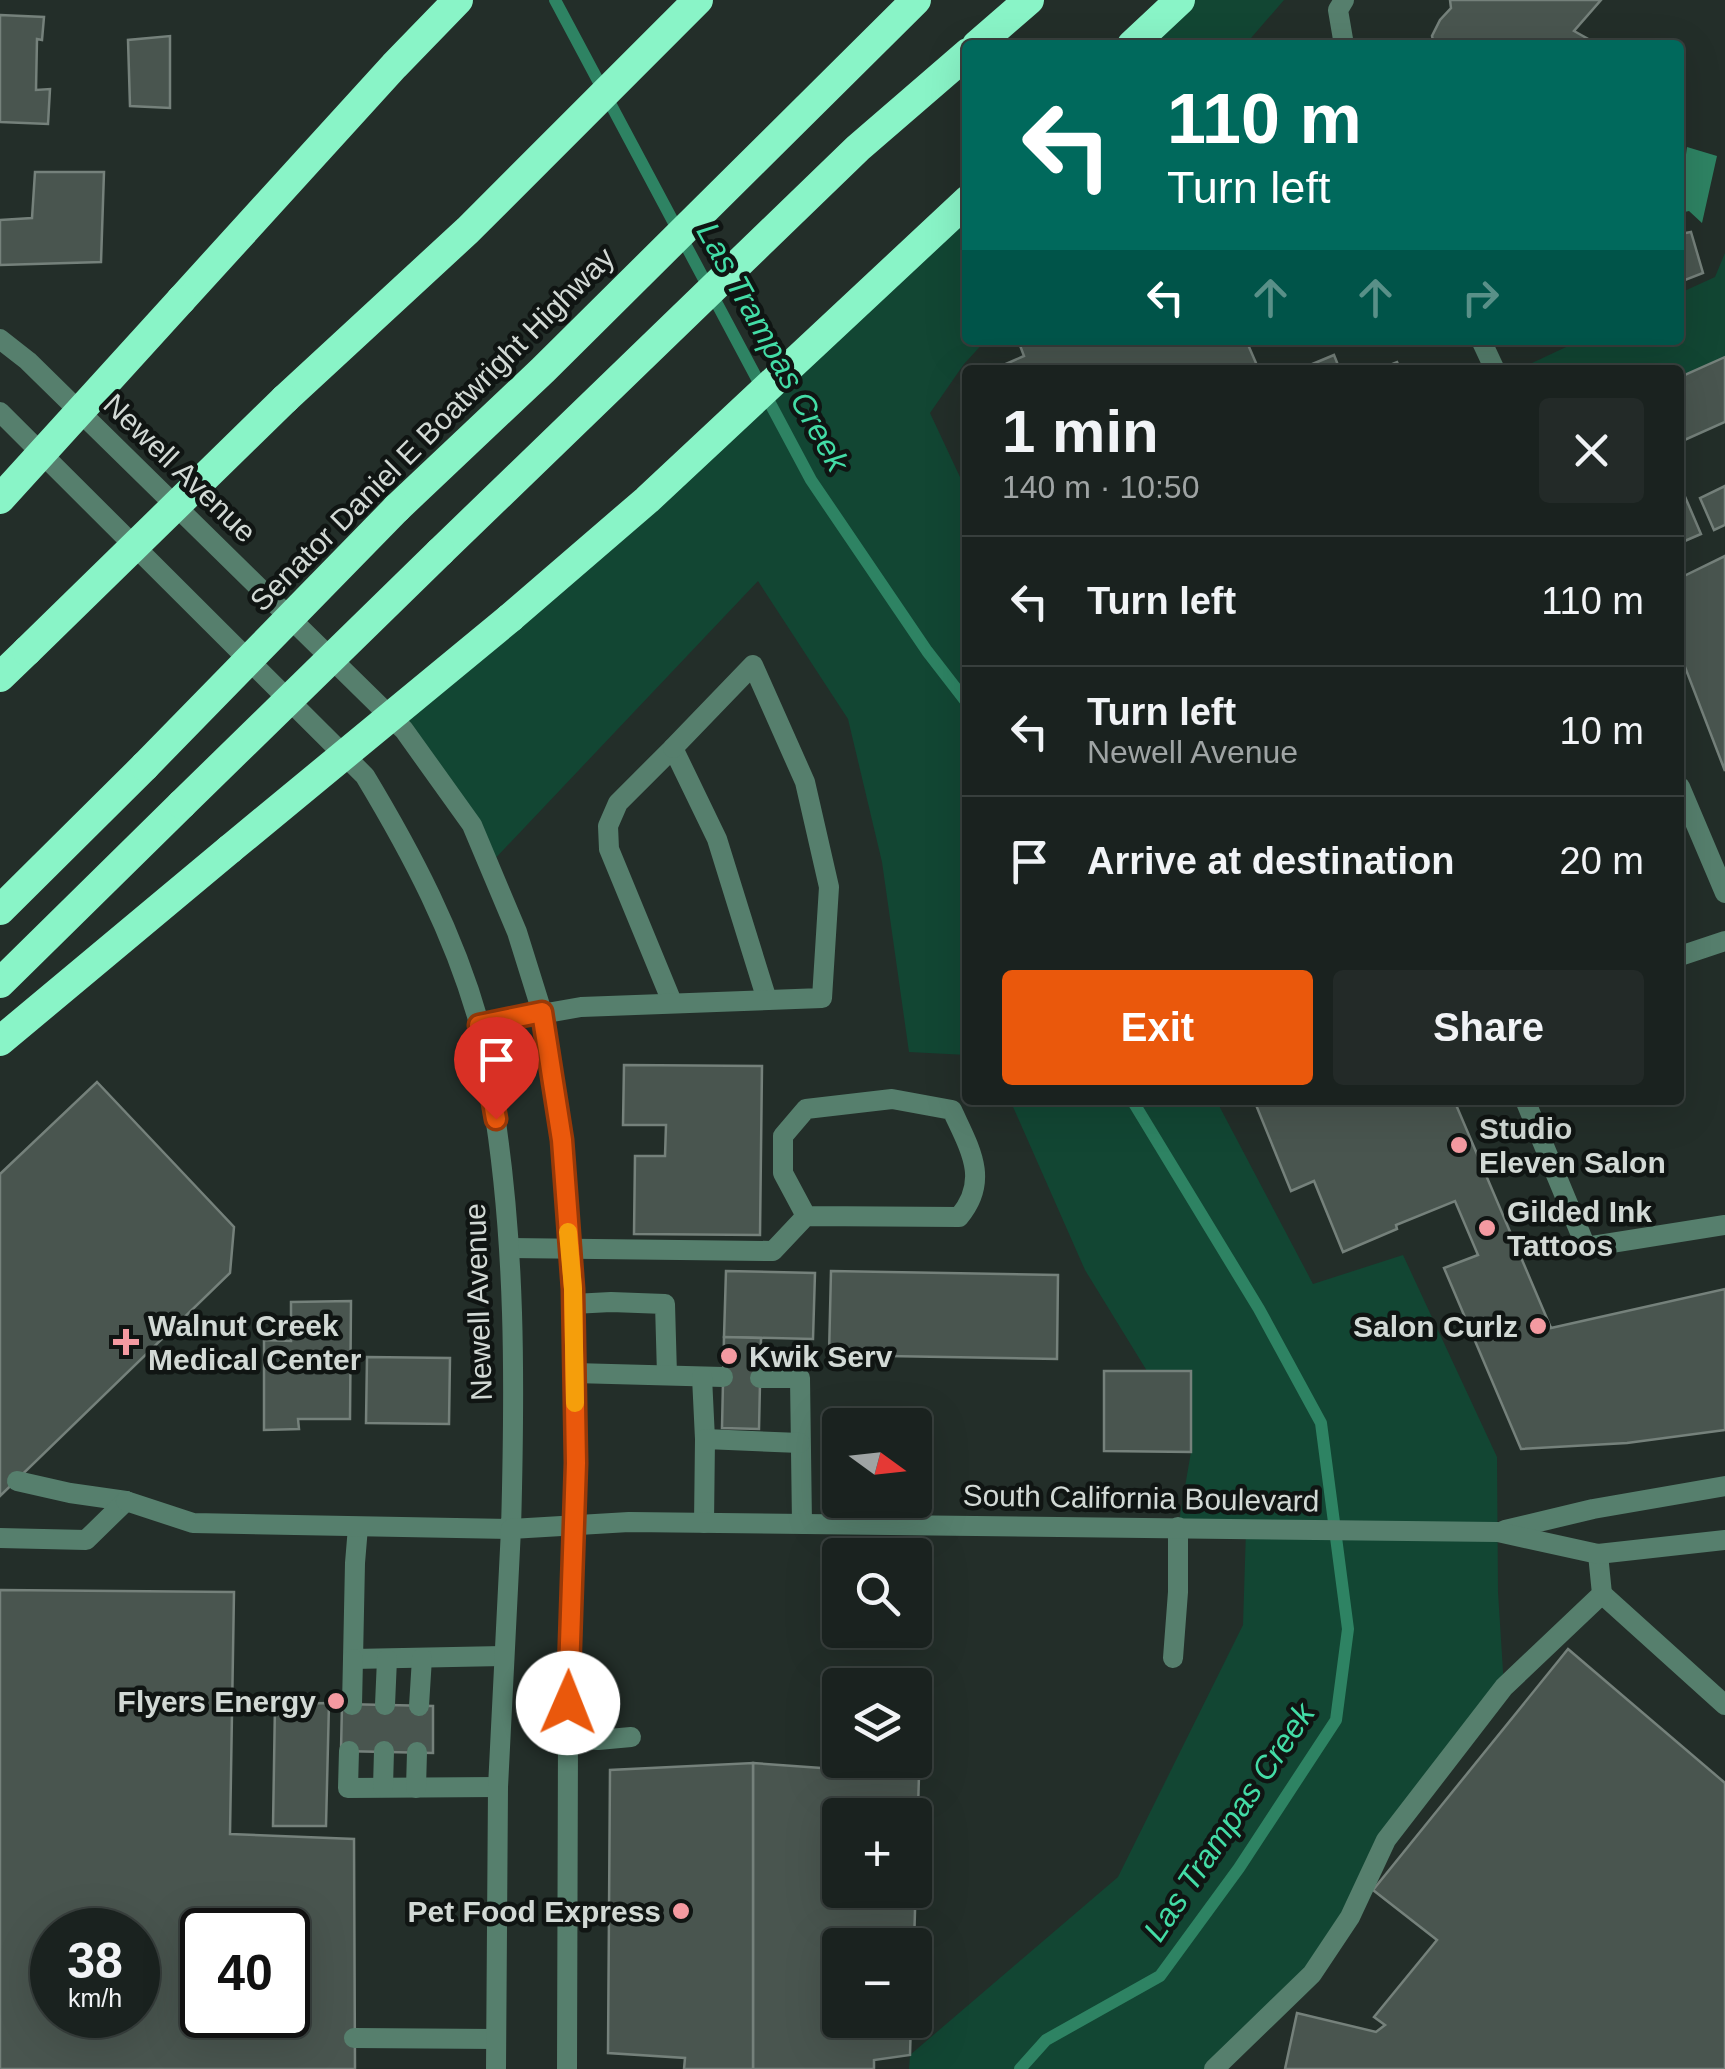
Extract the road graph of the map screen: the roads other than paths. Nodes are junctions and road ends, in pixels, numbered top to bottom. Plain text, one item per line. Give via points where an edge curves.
1 (458, 0) edge
2 (698, 0) edge
3 (916, 0) edge
4 (1029, 0) edge
5 (1180, 0) edge
6 (1341, 5) edge
7 (983, 40) edge
8 (1137, 40) edge
9 (1344, 40) edge
10 (962, 59) edge
11 (962, 206) edge
12 (0, 339) edge
13 (0, 412) edge
14 (0, 499) edge
15 (0, 676) edge
16 (673, 748) junction
17 (1684, 796) edge
18 (1725, 893) edge
19 (0, 910) edge
20 (1725, 941) edge
21 (1684, 955) edge
22 (0, 983) edge
23 (767, 1000) junction
24 (672, 1002) junction
25 (542, 1012) junction
26 (479, 1025) junction
27 (0, 1040) edge
28 (1526, 1105) edge
29 (806, 1216) junction
30 (1725, 1224) edge
31 (510, 1248) junction
32 (569, 1250) junction
33 (573, 1304) junction
34 (574, 1373) junction
35 (667, 1376) junction
36 (760, 1378) dead end
37 (705, 1440) junction
38 (800, 1442) junction
39 (17, 1481) dead end
40 (1725, 1486) edge
41 (126, 1500) junction
42 (704, 1523) junction
43 (802, 1524) junction
44 (574, 1526) junction
45 (358, 1527) junction
46 (1178, 1528) junction
47 (511, 1529) junction
48 (1498, 1532) junction
49 (0, 1538) edge
50 (1725, 1540) edge
51 (1598, 1554) junction
52 (1602, 1594) junction
53 (503, 1656) junction
54 (422, 1658) junction
55 (1173, 1658) dead end
56 (352, 1659) junction
57 (387, 1659) junction
58 (352, 1705) dead end
59 (386, 1705) dead end
60 (1725, 1705) edge
61 (419, 1706) dead end
62 (568, 1738) junction
63 (631, 1738) dead end
64 (349, 1751) dead end
65 (384, 1752) dead end
66 (417, 1752) dead end
67 (383, 1787) junction
68 (498, 1787) junction
69 (416, 1788) junction
70 (354, 2038) dead end
71 (496, 2040) junction
72 (496, 2069) edge
73 (567, 2069) edge
74 (1214, 2069) edge

1 - 14 highway, bridge
2 - 15 highway, bridge via 468,230
3 - 19 highway, Senator Daniel E Boatwright Highway, bridge via 396,508
4 - 7 highway
5 - 8 highway
6 - 9 street
10 - 22 highway, bridge via 858,148
11 - 27 highway, bridge via 647,500
12 - 25 street, Newell Avenue via 404,730 472,824
13 - 26 street, Newell Avenue via 365,776 445,924
16 - 23 street via 717,839
16 - 23 street via 753,665 805,782 829,887 822,998
16 - 24 street via 618,803 608,826 608,849
17 - 18 street
20 - 21 street
23 - 24 street
24 - 25 street
25 - 26 street
25 - 32 street, Newell Avenue via 562,1140
26 - 31 street, Newell Avenue
28 - 30 street via 1586,1246
29 - 29 street via 958,1216 972,1201 976,1161 952,1110 892,1099 806,1110 782,1136 783,1173
29 - 32 street via 773,1250
31 - 32 street
31 - 47 street, Newell Avenue
32 - 33 street, Newell Avenue
33 - 34 street, Newell Avenue
33 - 35 street via 665,1304
34 - 35 street
34 - 44 street, Newell Avenue
35 - 37 street via 713,1377
36 - 38 street via 800,1378
37 - 38 street
37 - 42 street
38 - 43 street
39 - 41 street, South California Boulevard
40 - 48 street, South California Boulevard
41 - 45 street, South California Boulevard via 193,1523
41 - 49 street via 86,1540
42 - 43 street, South California Boulevard
42 - 44 street, South California Boulevard
43 - 46 street, South California Boulevard
44 - 47 street, South California Boulevard
44 - 62 street, Newell Avenue
45 - 47 street, South California Boulevard
45 - 56 street
46 - 48 street, South California Boulevard
46 - 55 street
47 - 53 street, Newell Avenue
48 - 51 street, South California Boulevard
50 - 51 street, South California Boulevard
51 - 52 street
52 - 60 street
52 - 74 street via 1504,1686 1386,1840 1350,1917 1312,1974
53 - 54 street
53 - 68 street, Newell Avenue
54 - 57 street
54 - 61 street
56 - 57 street
56 - 58 street
57 - 59 street
62 - 63 street
62 - 73 street, Newell Avenue
64 - 67 street via 348,1788
65 - 67 street
66 - 69 street
67 - 69 street
68 - 69 street
68 - 71 street, Newell Avenue
70 - 71 street
71 - 72 street, Newell Avenue

